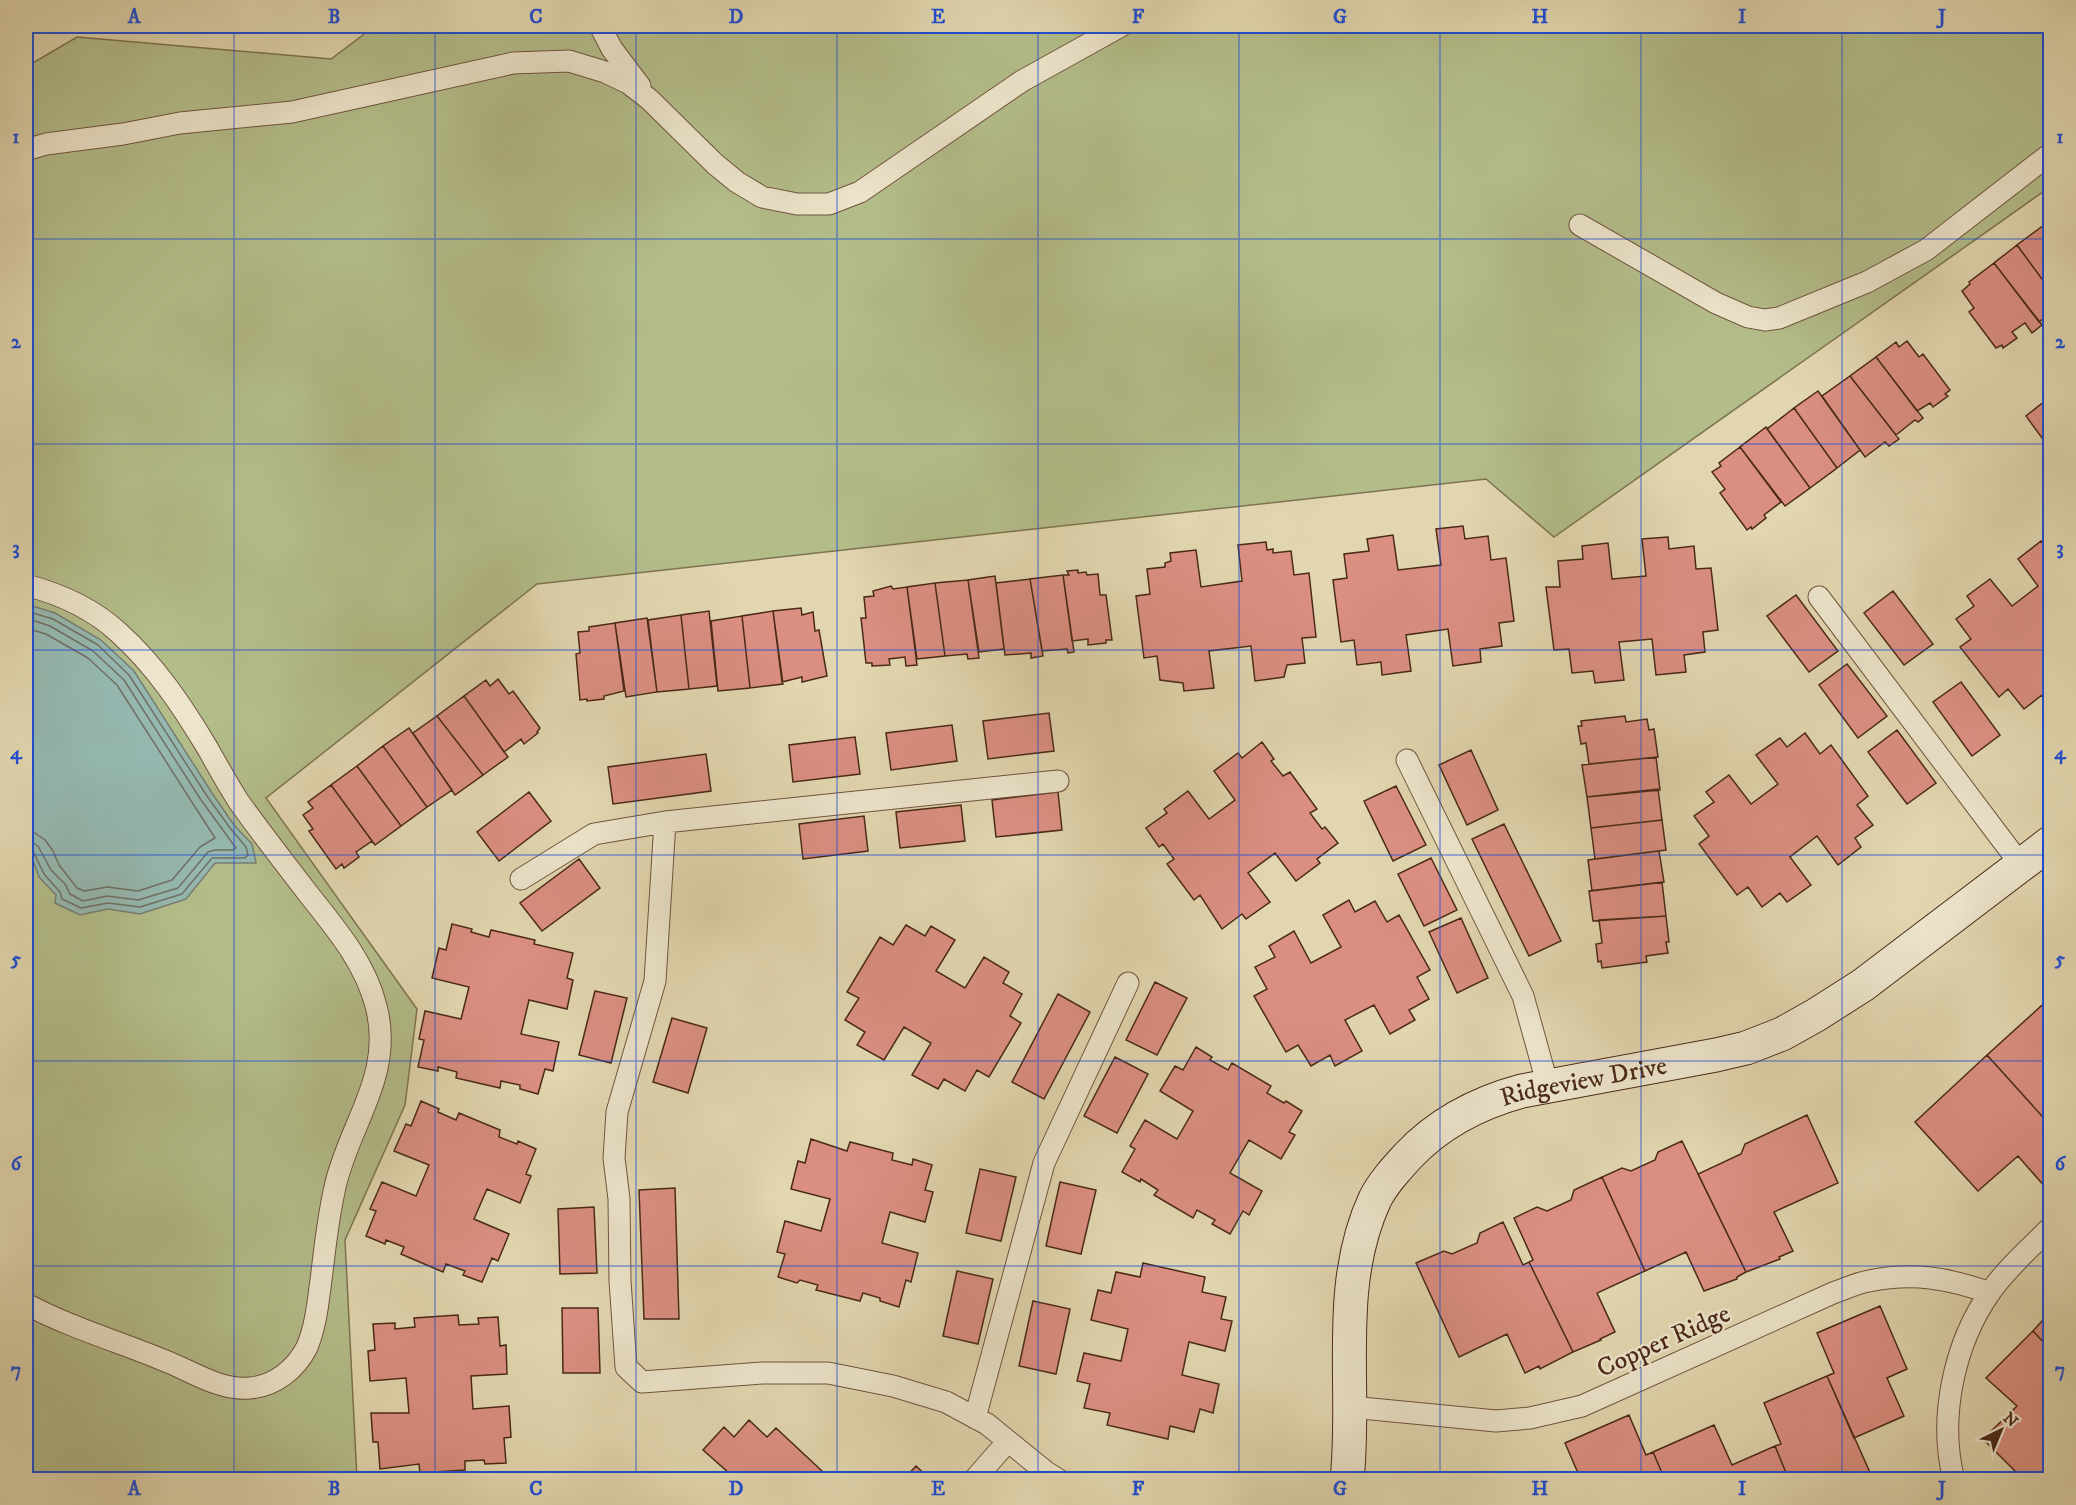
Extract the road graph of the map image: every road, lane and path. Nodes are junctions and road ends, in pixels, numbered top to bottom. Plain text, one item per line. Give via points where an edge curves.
1 (600, 26) edge
2 (1121, 26) edge
3 (649, 99) junction
4 (26, 150) edge
5 (2050, 154) edge
6 (1580, 225) dead end
7 (26, 585) edge
8 (1819, 597) dead end
9 (1407, 760) dead end
10 (1058, 781) dead end
11 (665, 822) junction
12 (2050, 843) edge
13 (2021, 865) junction
14 (521, 879) dead end
15 (1128, 983) dead end
16 (1548, 1086) junction
17 (2050, 1228) edge
18 (1990, 1293) junction
19 (26, 1304) edge
20 (1351, 1407) junction
21 (975, 1418) junction
22 (1008, 1441) junction
23 (974, 1479) edge
24 (1059, 1479) edge
25 (1347, 1479) edge
26 (1954, 1479) edge

1 - 3 lane
2 - 3 lane via 1022,81 860,192 829,204 797,204 762,197 715,164
3 - 4 lane via 605,72 569,61 513,63 292,112 180,123
5 - 6 lane via 1926,250 1867,282 1779,318 1748,317 1716,303
7 - 19 lane via 51,592 99,616 161,678 236,798 350,948 367,980 381,1026 376,1075 336,1180 314,1323 307,1347 290,1371 252,1388 231,1388
8 - 13 lane
9 - 16 lane via 1523,996
10 - 11 lane
11 - 14 lane via 594,834
11 - 21 lane via 655,981 617,1112 614,1158 626,1366 642,1382 762,1373 828,1373 946,1402
12 - 13 street, Ridgeview Drive
13 - 16 street, Ridgeview Drive via 1863,985 1782,1034 1716,1055
15 - 21 lane via 1044,1163
16 - 20 street, Ridgeview Drive via 1492,1099 1438,1129 1391,1174 1376,1198 1362,1233 1353,1280
17 - 18 lane
18 - 20 lane, Copper Ridge via 1956,1281 1912,1276 1868,1281 1833,1293 1582,1406 1530,1418 1496,1421
18 - 26 lane via 1967,1334 1953,1378 1948,1431
20 - 25 street, Ridgeview Drive
21 - 22 lane
22 - 23 lane
22 - 24 lane

